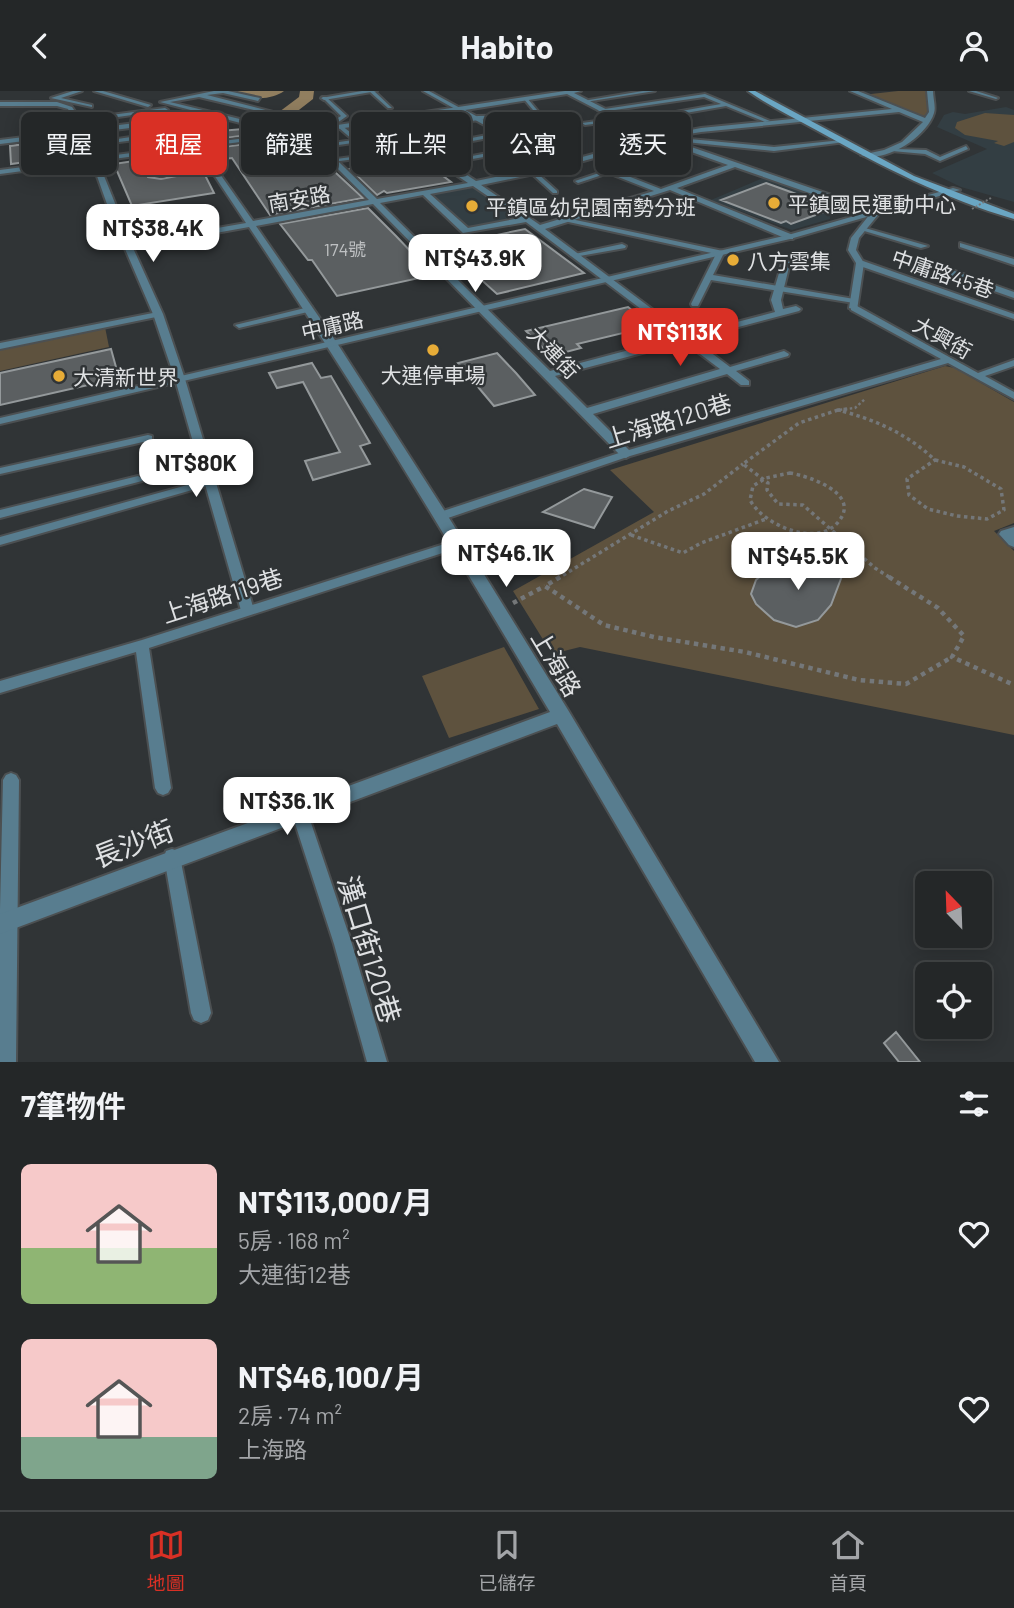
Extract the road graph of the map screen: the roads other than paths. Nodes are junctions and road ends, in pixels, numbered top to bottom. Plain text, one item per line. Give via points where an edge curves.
1 (79, 91) edge
2 (97, 91) edge
3 (221, 91) edge
4 (262, 91) edge
5 (373, 91) edge
6 (425, 91) edge
7 (578, 91) edge
8 (653, 91) edge
9 (751, 91) edge
10 (765, 91) edge
11 (853, 91) edge
12 (929, 91) edge
13 (971, 91) edge
14 (567, 92) edge
15 (873, 93) dead end
16 (250, 94) dead end
17 (8, 95) dead end
18 (862, 95) junction
19 (198, 96) junction
20 (324, 98) joint
21 (258, 99) dead end
22 (525, 99) junction
23 (996, 99) dead end
24 (0, 101) edge
25 (585, 101) junction
26 (163, 102) junction
27 (728, 104) junction
28 (148, 105) junction
29 (90, 106) dead end
30 (390, 107) dead end
31 (136, 109) dead end
32 (460, 109) junction
33 (165, 110) dead end
34 (601, 110) junction
35 (899, 110) junction
36 (74, 112) edge
37 (267, 112) edge
38 (440, 112) edge
39 (538, 112) edge
40 (605, 112) edge
41 (674, 112) edge
42 (117, 116) edge
43 (478, 118) junction
44 (485, 118) edge
45 (813, 118) junction
46 (471, 119) edge
47 (802, 119) junction
48 (241, 121) edge
49 (337, 121) edge
50 (767, 121) junction
51 (927, 121) junction
52 (485, 122) edge
53 (595, 122) edge
54 (585, 123) dead end
55 (351, 126) edge
56 (341, 127) junction
57 (337, 128) edge
58 (691, 133) edge
59 (21, 139) edge
60 (691, 141) edge
61 (0, 142) edge
62 (842, 142) junction
63 (337, 144) edge
64 (966, 148) dead end
65 (691, 150) edge
66 (895, 151) junction
67 (878, 154) junction
68 (864, 155) junction
69 (736, 164) junction
70 (337, 165) edge
71 (21, 170) edge
72 (0, 173) edge
73 (101, 175) edge
74 (217, 175) edge
75 (461, 175) edge
76 (522, 175) edge
77 (536, 175) edge
78 (596, 175) edge
79 (619, 175) edge
80 (578, 181) dead end
81 (472, 183) junction
82 (671, 188) junction
83 (956, 190) junction
84 (661, 191) junction
85 (424, 192) junction
86 (555, 192) dead end
87 (942, 193) junction
88 (377, 202) junction
89 (1014, 209) edge
90 (876, 213) junction
91 (1014, 217) edge
92 (527, 219) junction
93 (566, 220) junction
94 (252, 224) junction
95 (539, 228) junction
96 (863, 229) junction
97 (790, 237) junction
98 (963, 244) dead end
99 (129, 246) junction
100 (622, 246) dead end
101 (924, 246) dead end
102 (720, 253) junction
103 (574, 255) junction
104 (1014, 261) edge
105 (786, 263) dead end
106 (860, 263) junction
107 (946, 271) dead end
108 (709, 277) junction
109 (606, 279) junction
110 (778, 289) junction
111 (1014, 295) edge
112 (695, 304) dead end
113 (854, 304) junction
114 (483, 308) junction
115 (309, 309) junction
116 (796, 309) dead end
117 (158, 314) junction
118 (780, 314) junction
119 (1014, 317) edge
120 (239, 325) dead end
121 (684, 338) junction
122 (332, 343) junction
123 (0, 346) edge
124 (784, 354) dead end
125 (949, 360) junction
126 (1014, 363) edge
127 (729, 371) junction
128 (549, 374) junction
129 (978, 376) junction
130 (180, 379) junction
131 (745, 383) dead end
132 (1014, 396) edge
133 (586, 412) junction
134 (0, 421) edge
135 (148, 438) dead end
136 (626, 454) junction
137 (42, 461) joint
138 (0, 471) edge
139 (138, 479) dead end
140 (209, 482) junction
141 (0, 514) edge
142 (441, 516) junction
143 (1014, 531) edge
144 (0, 541) edge
145 (1014, 542) edge
146 (457, 544) junction
147 (247, 610) junction
148 (142, 645) junction
149 (0, 687) edge
150 (562, 715) junction
151 (11, 780) dead end
152 (163, 788) dead end
153 (299, 811) junction
154 (172, 857) junction
155 (5, 922) edge
156 (201, 1013) dead end
157 (6, 1062) edge
158 (377, 1062) edge
159 (768, 1062) edge

1 - 29 street via 54,98
2 - 28 street
3 - 19 street
3 - 21 street
4 - 16 street
5 - 20 street
5 - 30 lane
6 - 32 lane
7 - 14 street
8 - 25 lane
9 - 47 main road
10 - 45 main road
11 - 18 street
12 - 51 street via 932,112
13 - 23 lane
14 - 22 street
14 - 25 street
15 - 18 street
17 - 24 street
18 - 35 street
19 - 26 street
19 - 37 street
20 - 49 lane via 344,116
22 - 32 street
22 - 39 lane
24 - 36 street via 57,104
25 - 34 street
26 - 28 street
26 - 48 street
27 - 34 lane via 705,95
27 - 41 lane
27 - 50 lane
28 - 31 street
32 - 38 street
32 - 43 street
33 - 42 street
34 - 40 street
35 - 45 street, 南安路
35 - 51 street
43 - 44 lane
43 - 46 lane
43 - 52 street
45 - 47 street, 南安路
45 - 67 main road
47 - 50 street, 南安路
47 - 62 main road
50 - 58 street, 南安路
51 - 66 street
53 - 54 lane
55 - 56 street
56 - 57 street
56 - 63 lane via 358,141
59 - 61 street
60 - 62 lane via 774,149
62 - 68 main road
64 - 66 lane via 940,159 926,152
65 - 69 street
66 - 67 street
67 - 68 street
67 - 83 main road
68 - 87 main road
69 - 82 street
69 - 90 street
70 - 88 street, 大連街
71 - 72 street
73 - 99 street
74 - 94 street, 上海路
75 - 81 street
76 - 81 street, 南安路
77 - 86 lane
78 - 80 street
79 - 84 street
81 - 85 street, 南安路
81 - 92 street
82 - 84 street
82 - 97 street
83 - 87 street, 中庸路
83 - 89 main road
84 - 93 street
85 - 88 street, 南安路
85 - 92 street via 466,231
87 - 90 street, 中庸路
87 - 91 main road
88 - 94 street, 南安路
88 - 114 street, 大連街
90 - 96 street
90 - 97 street, 中庸路
92 - 95 street
93 - 95 street
93 - 102 lane
94 - 99 street, 南安路
94 - 115 street, 上海路
95 - 103 street
96 - 101 lane
96 - 106 street via 852,250
97 - 102 street, 中庸路
98 - 104 street
99 - 117 street
100 - 103 lane
102 - 108 lane
102 - 109 street, 中庸路
103 - 109 street
105 - 110 street
106 - 113 street
106 - 119 lane, 中庸路45巷
107 - 111 street
108 - 110 lane
108 - 112 lane
109 - 114 street, 中庸路
109 - 121 street
110 - 113 lane
110 - 118 street
113 - 125 lane, 大興街
114 - 122 street, 中庸路
114 - 128 street, 大連街
115 - 120 lane
115 - 122 street, 上海路
116 - 118 street
117 - 123 lane
117 - 130 street
118 - 121 street
121 - 127 street
121 - 128 street
122 - 130 street, 中庸路
122 - 142 street, 上海路
124 - 127 street
125 - 129 lane, 大興街
125 - 136 lane, 上海路120巷
126 - 129 lane
127 - 131 street
127 - 133 street
128 - 133 street, 大連街
129 - 132 lane, 大興街
130 - 134 street, 中庸路
130 - 140 street
133 - 136 street, 大連街
135 - 137 lane
136 - 142 lane, 上海路120巷
137 - 138 lane
139 - 141 lane
140 - 144 lane
140 - 147 street
142 - 146 street, 上海路
143 - 145 street via 1006,534
146 - 147 lane, 上海路119巷
146 - 150 street, 上海路
147 - 148 lane, 上海路119巷
148 - 149 lane, 上海路119巷
148 - 152 lane
150 - 153 street, 長沙街
150 - 159 street, 上海路
151 - 155 lane
153 - 154 street, 長沙街
153 - 158 lane, 漢口街120巷
154 - 155 street, 長沙街
154 - 156 lane
155 - 157 lane

